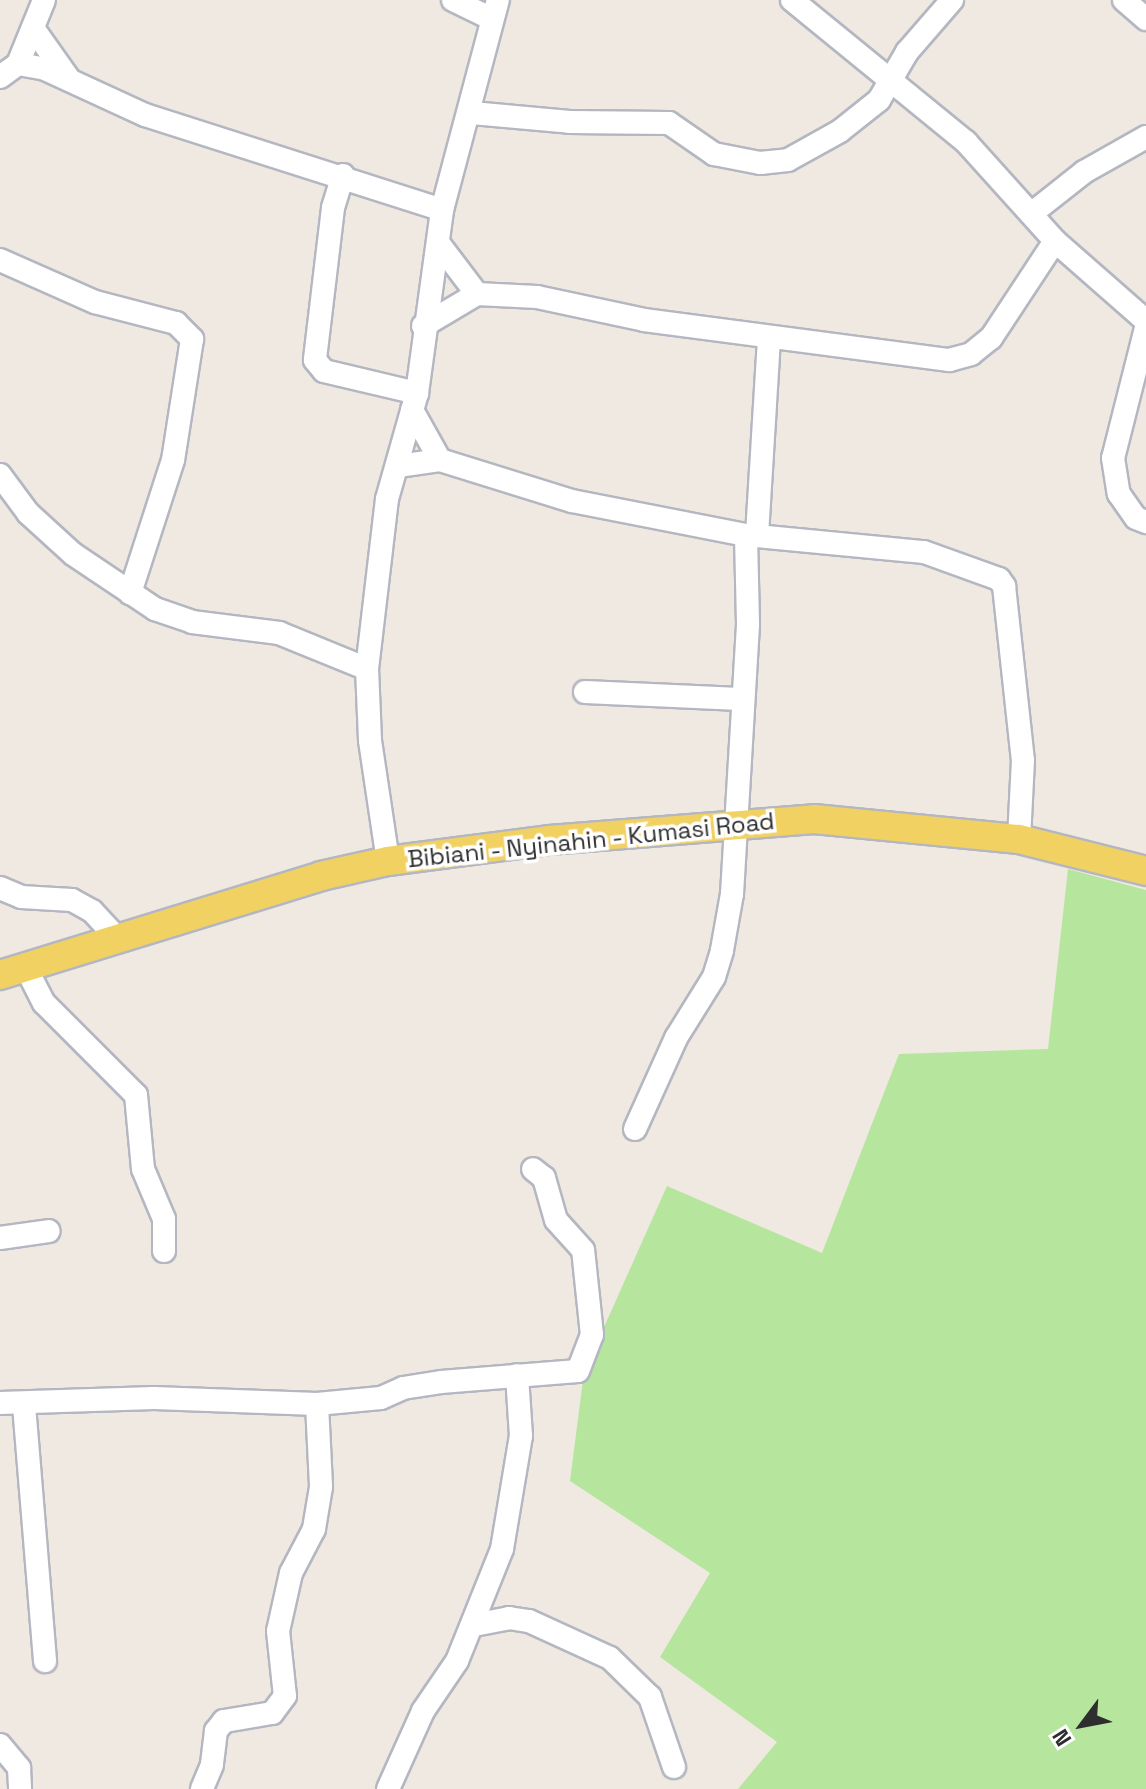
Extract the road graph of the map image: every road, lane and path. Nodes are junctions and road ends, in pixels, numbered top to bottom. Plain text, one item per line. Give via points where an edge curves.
1 (44, 0) edge
2 (453, 0) edge
3 (792, 0) edge
4 (952, 0) edge
5 (1124, 0) edge
6 (495, 9) edge
7 (1146, 19) edge
8 (33, 28) junction
9 (9, 70) edge
10 (69, 79) junction
11 (894, 80) junction
12 (472, 113) junction
13 (1146, 137) edge
14 (343, 175) junction
15 (442, 210) junction
16 (1031, 214) junction
17 (1055, 241) junction
18 (439, 244) junction
19 (0, 260) edge
20 (477, 294) junction
21 (1146, 321) edge
22 (423, 326) junction
23 (1146, 328) edge
24 (769, 338) junction
25 (414, 402) junction
26 (440, 460) junction
27 (398, 466) junction
28 (0, 475) edge
29 (1146, 522) edge
30 (752, 535) junction
31 (130, 593) junction
32 (367, 669) junction
33 (585, 692) dead end
34 (740, 699) junction
35 (736, 825) junction
36 (1019, 839) junction
37 (388, 861) junction
38 (1146, 871) edge
39 (3, 893) edge
40 (119, 940) junction
41 (13, 972) edge
42 (635, 1129) dead end
43 (533, 1169) dead end
44 (49, 1231) dead end
45 (0, 1238) edge
46 (164, 1251) dead end
47 (517, 1375) junction
48 (0, 1403) edge
49 (317, 1404) junction
50 (24, 1405) junction
51 (474, 1625) junction
52 (45, 1661) dead end
53 (0, 1745) edge
54 (674, 1767) dead end
55 (20, 1789) edge
56 (202, 1789) edge
57 (388, 1789) edge

1 - 8 street
2 - 6 street
3 - 11 street
4 - 11 street via 907,52
5 - 7 street
6 - 12 street
8 - 9 street
8 - 10 street
9 - 10 street
10 - 14 street via 145,115
11 - 12 street via 879,100 840,131 788,160 760,163 714,154 669,123 570,122
11 - 16 street via 966,142
12 - 15 street
13 - 16 street via 1084,172
14 - 15 street
14 - 25 street via 333,208 315,360 324,371
15 - 18 street
16 - 17 street
17 - 21 street
17 - 24 street via 1004,322 959,359
18 - 20 street
18 - 22 street
19 - 31 street via 95,302 176,323 192,339 173,460
20 - 22 street
20 - 24 street via 537,297 644,320 687,322
22 - 25 street
23 - 29 street via 1113,458 1119,494 1136,518
24 - 30 street
25 - 26 street
25 - 27 street
26 - 27 street
26 - 30 street via 572,501
27 - 32 street via 387,499
28 - 31 street via 57,540
30 - 34 street
30 - 36 street via 924,552 999,579 1004,586 1023,760
31 - 32 street via 192,622 279,633
32 - 37 street via 370,740
33 - 34 street
34 - 35 street
35 - 36 main road, Bibiani - Nyinahin - Kumasi Road via 814,819
35 - 37 main road, Bibiani - Nyinahin - Kumasi Road
35 - 42 street via 732,894 714,977 669,1051
36 - 38 main road, Bibiani - Nyinahin - Kumasi Road
37 - 40 main road, Bibiani - Nyinahin - Kumasi Road
39 - 40 street via 72,900 92,911
40 - 41 main road, Bibiani - Nyinahin - Kumasi Road
41 - 46 street via 136,1095 143,1169 160,1204
43 - 47 street via 544,1178 556,1220 583,1250 592,1335 589,1351 573,1374
44 - 45 street
47 - 49 street
47 - 51 street via 521,1436 511,1508
48 - 50 street
49 - 50 street via 154,1398
49 - 56 street via 321,1487 314,1529 291,1573 278,1631 285,1696 272,1713 224,1721 216,1731 212,1765
50 - 52 street
51 - 54 street via 509,1618 529,1621 610,1658 650,1697
51 - 57 street via 423,1711
53 - 55 street via 19,1768

